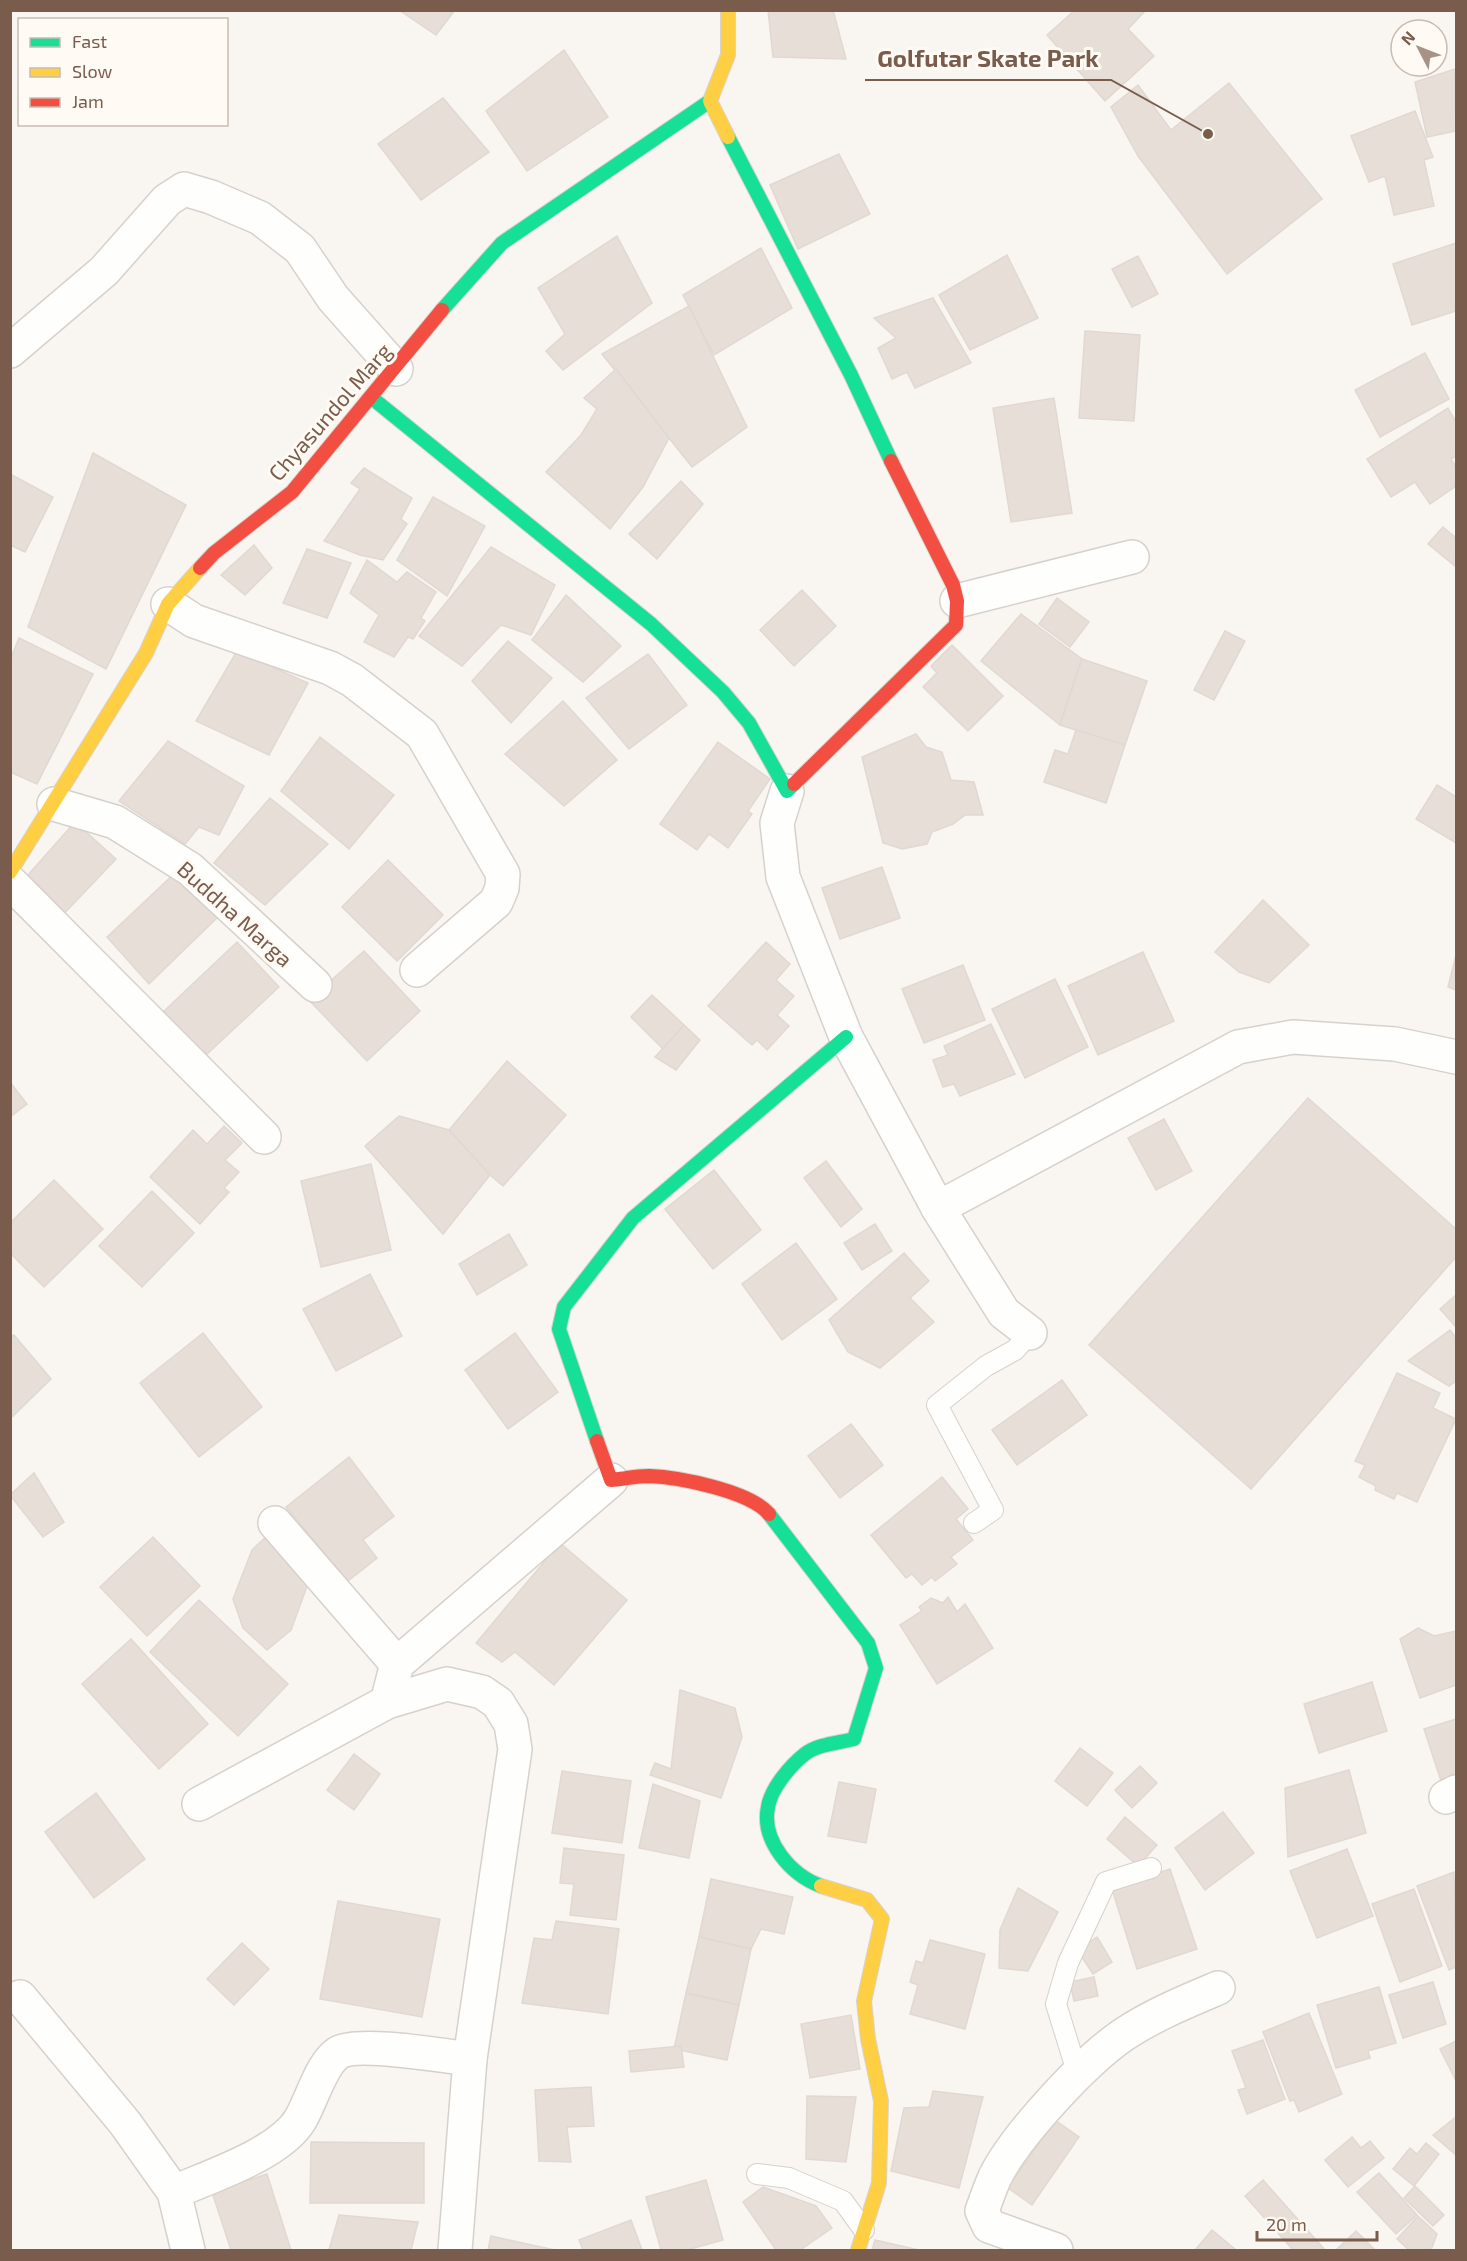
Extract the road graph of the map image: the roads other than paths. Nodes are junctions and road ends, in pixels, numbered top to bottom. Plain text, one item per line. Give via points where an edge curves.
1 (728, 10) edge
2 (710, 100) junction
3 (10, 351) edge
4 (396, 369) junction
5 (372, 398) junction
6 (1132, 557) dead end
7 (957, 601) junction
8 (168, 604) junction
9 (787, 790) junction
10 (54, 804) junction
11 (10, 872) edge
12 (10, 882) edge
13 (417, 970) dead end
14 (315, 986) dead end
15 (846, 1037) junction
16 (1456, 1057) edge
17 (264, 1137) dead end
18 (938, 1208) junction
19 (1030, 1333) joint
20 (611, 1480) junction
21 (275, 1523) dead end
22 (974, 1523) dead end
23 (397, 1664) junction
24 (387, 1702) junction
25 (199, 1804) dead end
26 (1151, 1868) dead end
27 (1218, 1988) dead end
28 (20, 1997) dead end
29 (470, 2059) junction
30 (1078, 2075) junction
31 (757, 2174) dead end
32 (174, 2192) junction
33 (864, 2230) junction
34 (188, 2250) edge
35 (455, 2250) edge
36 (858, 2250) edge
37 (1056, 2250) edge

1 - 2 street via 728,55
2 - 4 street, Chyasundol Marg via 502,243 466,281
2 - 7 street via 851,375 953,585
3 - 4 street via 104,271 167,200 184,189 260,218 300,249 333,298
4 - 5 street, Chyasundol Marg
5 - 8 street, Chyasundol Marg via 292,492 214,553
5 - 9 street via 651,624 699,669 749,723
6 - 7 street
7 - 9 street via 956,625
8 - 10 street, Chyasundol Marg via 146,653
8 - 13 street via 194,621 330,668 352,680 422,734 503,874 496,902
9 - 15 street via 777,823 783,878
10 - 11 street, Chyasundol Marg
10 - 14 street, Buddha Marga via 115,822 190,869
12 - 17 street
15 - 18 street
15 - 20 street via 633,1218 564,1306 559,1329
16 - 18 street via 1395,1044 1293,1037 1238,1047
18 - 19 street via 1004,1313
19 - 22 lane via 1015,1350 986,1366 937,1405 993,1510
20 - 23 street
20 - 33 street via 648,1476 695,1484 743,1498 766,1510 868,1642 876,1668 854,1739 807,1753 778,1785 767,1808 780,1856 802,1877 877,1906 882,1918 864,2001 881,2101 879,2183
21 - 23 street
23 - 24 street
24 - 25 street
24 - 29 street via 447,1684 482,1692 498,1703 511,1724 515,1749
26 - 30 lane via 1106,1882 1068,1963 1056,2004
27 - 30 street via 1164,2011 1122,2036
28 - 32 street via 125,2123
29 - 32 street via 359,2047 338,2053 299,2122 262,2154
29 - 35 street
30 - 37 street via 1036,2119 996,2176 982,2211 989,2226
31 - 33 lane via 789,2178 843,2201
32 - 34 street
33 - 36 street

